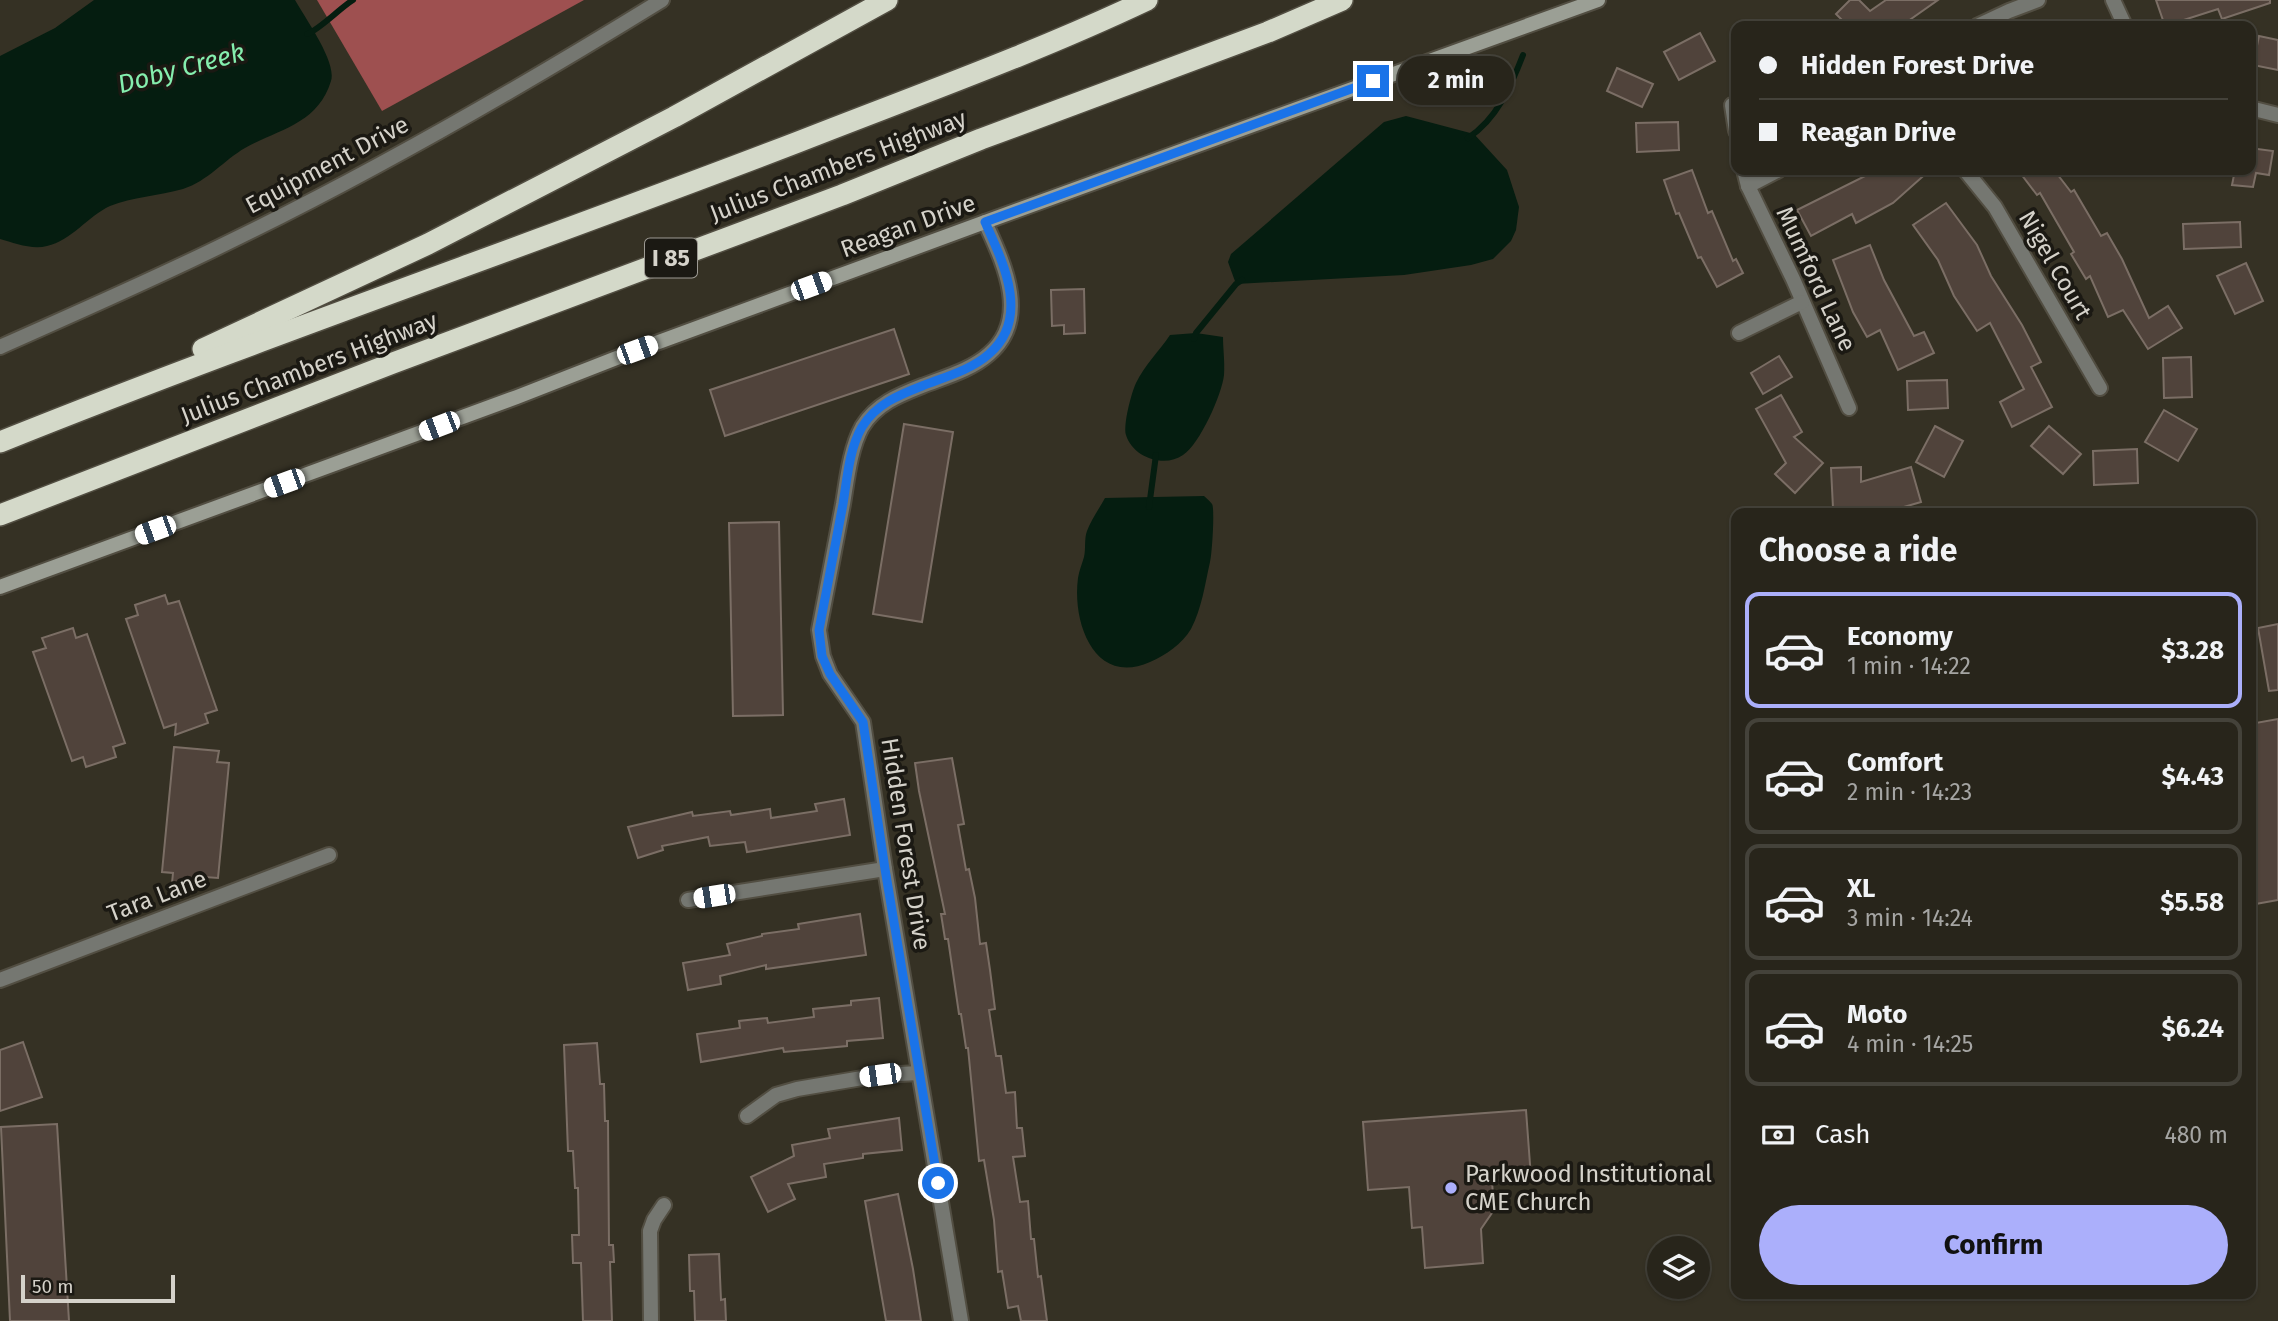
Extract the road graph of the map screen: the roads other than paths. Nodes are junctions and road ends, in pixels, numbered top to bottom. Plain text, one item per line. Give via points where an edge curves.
1 (662, 0) edge
2 (887, 0) edge
3 (1147, 0) edge
4 (1342, 0) edge
5 (1598, 0) edge
6 (2038, 0) edge
7 (2113, 0) edge
8 (1987, 21) edge
9 (2123, 21) edge
10 (2256, 110) edge
11 (2278, 115) edge
12 (1745, 175) edge
13 (1769, 175) edge
14 (1969, 175) edge
15 (1748, 186) junction
16 (985, 222) junction
17 (1802, 302) junction
18 (1739, 333) dead end
19 (0, 347) edge
20 (2100, 388) dead end
21 (1849, 408) dead end
22 (34, 428) junction
23 (0, 442) edge
24 (0, 515) edge
25 (0, 587) edge
26 (329, 855) dead end
27 (885, 869) junction
28 (688, 900) dead end
29 (0, 980) edge
30 (919, 1073) junction
31 (747, 1116) dead end
32 (664, 1205) dead end
33 (651, 1321) edge
34 (961, 1321) edge

1 - 19 street, Equipment Drive via 433,135 284,215
2 - 22 highway via 428,244
3 - 22 highway, I 85 via 954,83
4 - 24 highway, Julius Chambers Highway / I 85
5 - 16 street, Reagan Drive
6 - 8 street
7 - 9 street
10 - 11 street
12 - 15 street, Mumford Lane
13 - 15 street
14 - 20 street, Nigel Court via 1995,207
15 - 17 street, Mumford Lane
16 - 25 street, Reagan Drive
16 - 27 street, Hidden Forest Drive via 1011,290 1011,316 1003,340 961,371 880,406 862,428 851,462 819,630 830,674 863,722
17 - 18 street
17 - 21 street, Mumford Lane
22 - 23 highway, I 85
26 - 29 street, Tara Lane
27 - 28 street
27 - 30 street, Hidden Forest Drive
30 - 31 street via 797,1089 776,1095
30 - 34 street, Hidden Forest Drive
32 - 33 street via 650,1231

